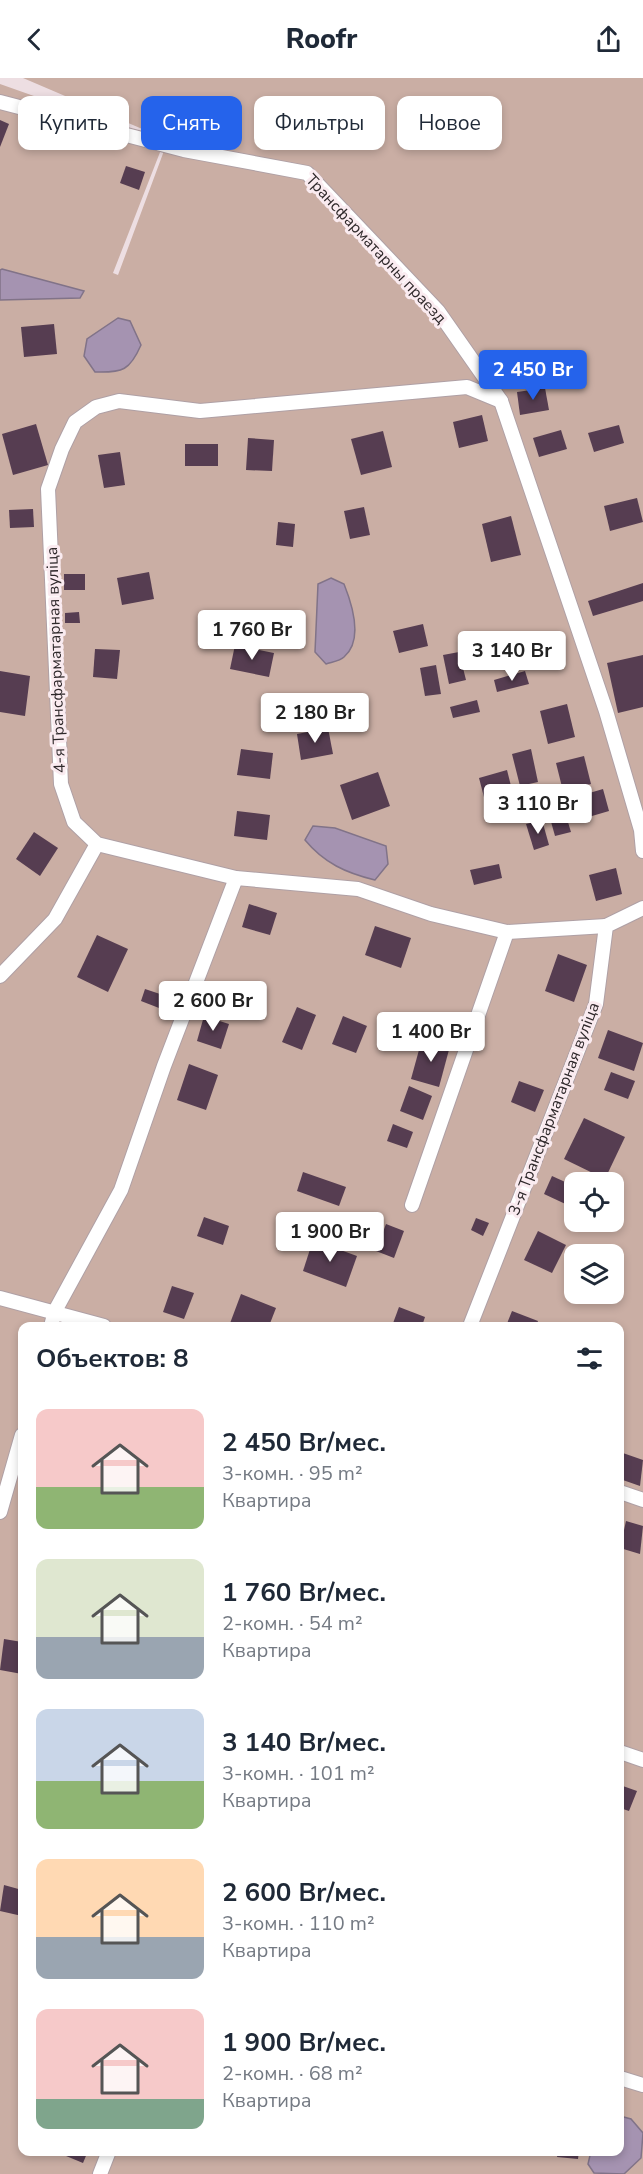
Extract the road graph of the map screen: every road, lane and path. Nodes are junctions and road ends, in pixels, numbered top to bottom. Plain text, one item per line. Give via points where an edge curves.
1 (0, 102) edge
2 (501, 401) junction
3 (642, 828) edge
4 (97, 844) junction
5 (643, 851) edge
6 (236, 878) junction
7 (643, 908) edge
8 (606, 926) junction
9 (507, 932) junction
10 (0, 976) edge
11 (412, 1205) dead end
12 (0, 1298) edge
13 (55, 1311) junction
14 (52, 1322) edge
15 (91, 1322) edge
16 (472, 1322) edge
17 (18, 1449) edge
18 (624, 1493) edge
19 (643, 1500) edge
20 (0, 1512) edge
21 (624, 1754) edge
22 (643, 1761) edge
23 (624, 2079) edge
24 (643, 2085) edge
25 (107, 2156) edge
26 (100, 2174) edge

1 - 2 lane, Трансфарматарны праезд via 184,150 307,173 438,311
2 - 3 lane, Трансфарматарны праезд
2 - 4 lane, 4-я Трансфарматарная вуліца via 467,387 200,411 119,401 96,407 75,422 48,489 61,784 74,822
3 - 5 lane, Трансфарматарны праезд
4 - 6 lane, 4-я Трансфарматарная вуліца
4 - 10 lane via 55,919
6 - 9 lane, 4-я Трансфарматарная вуліца via 358,889 431,914
6 - 13 lane via 121,1190
7 - 8 lane
8 - 9 lane, 4-я Трансфарматарная вуліца
8 - 16 lane, 3-я Трансфарматарная вуліца via 596,1004
9 - 11 lane
12 - 13 lane
13 - 14 lane
13 - 15 lane
17 - 20 lane
18 - 19 lane
21 - 22 lane
23 - 24 lane
25 - 26 lane

